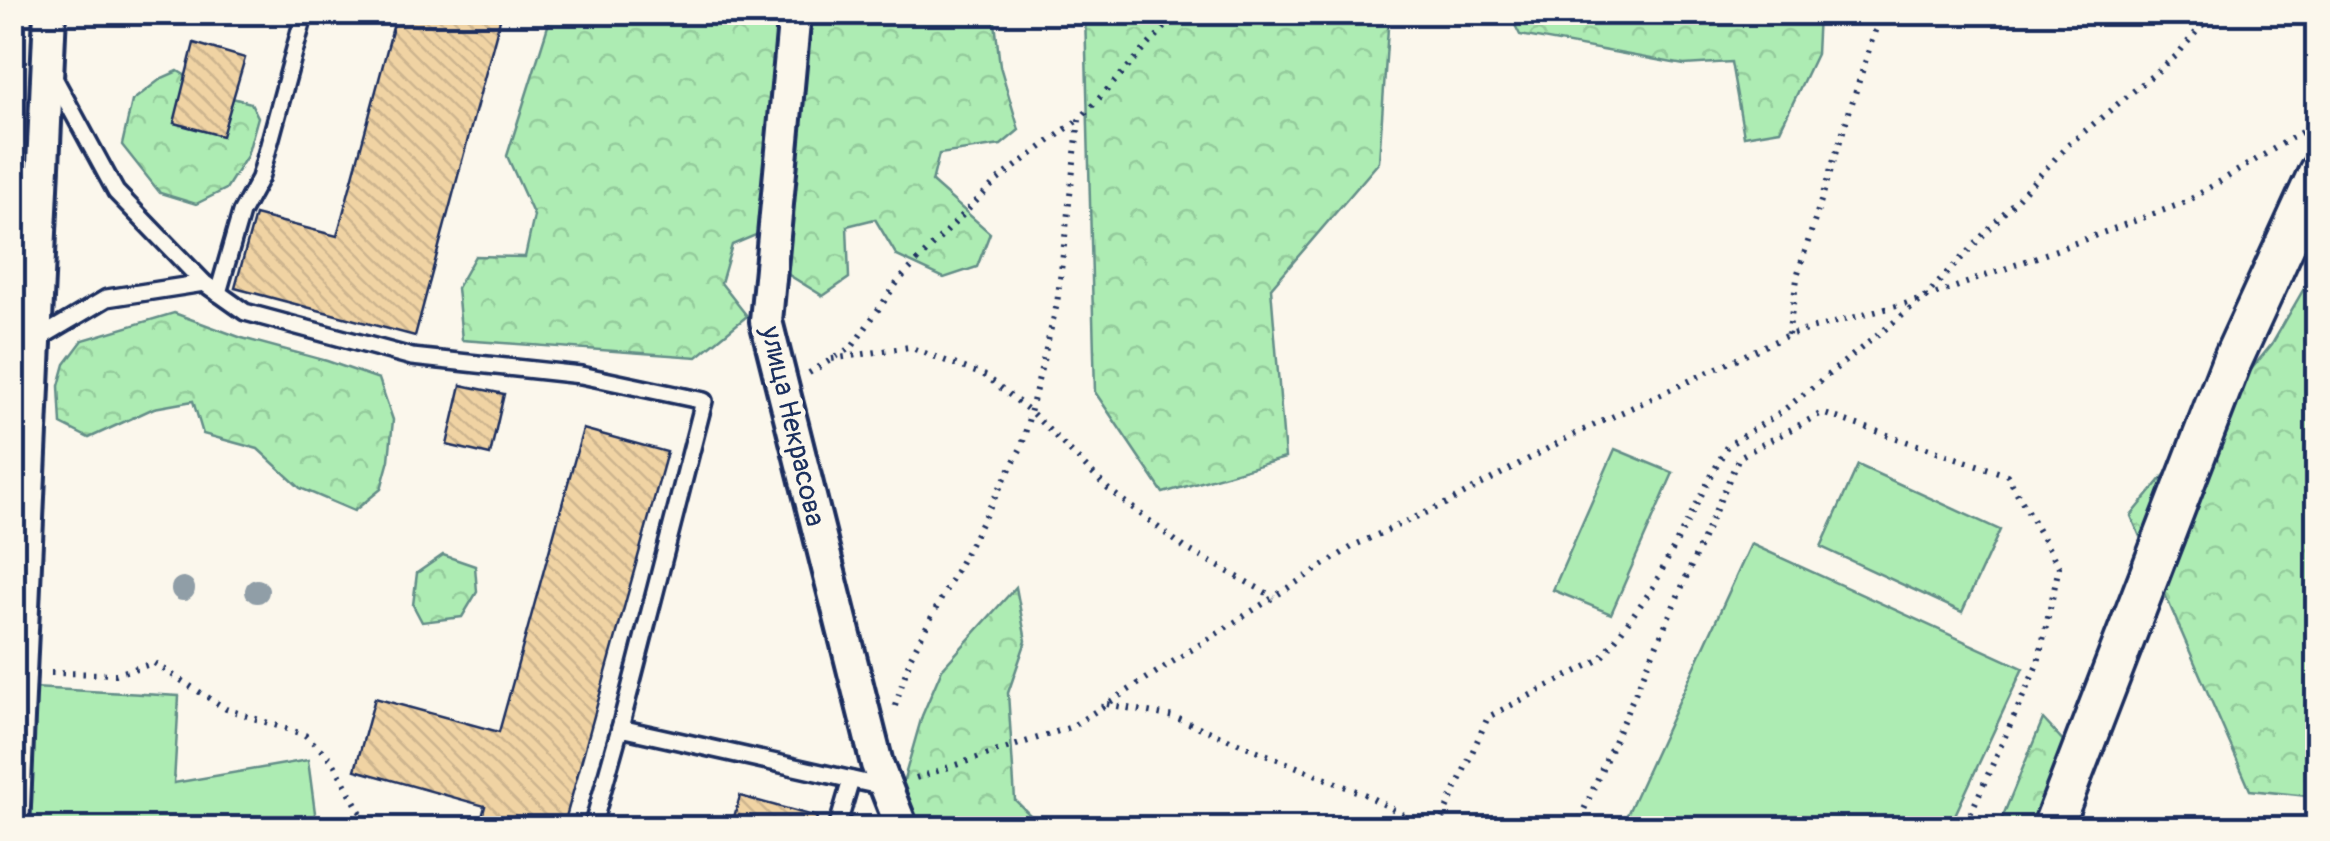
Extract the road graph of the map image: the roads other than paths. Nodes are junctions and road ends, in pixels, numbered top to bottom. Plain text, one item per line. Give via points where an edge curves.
1 (50, 12) edge
2 (304, 12) edge
3 (794, 12) edge
4 (48, 66) junction
5 (2318, 173) edge
6 (204, 283) junction
7 (218, 294) junction
8 (35, 341) junction
9 (620, 728) junction
10 (851, 780) junction
11 (886, 788) junction
12 (13, 828) edge
13 (592, 828) edge
14 (837, 828) edge
15 (902, 828) edge
16 (2052, 828) edge

1 - 4 street
2 - 7 lane via 260,178 241,213
3 - 11 street, улица Некрасова via 766,321
4 - 6 lane via 116,192
4 - 8 street
5 - 16 street via 2231,363
6 - 7 lane
6 - 8 lane via 107,298
7 - 9 lane via 245,312 412,357 580,375 704,402
8 - 12 street
9 - 10 lane
9 - 13 lane
10 - 11 lane
10 - 14 lane
11 - 15 street, улица Некрасова

